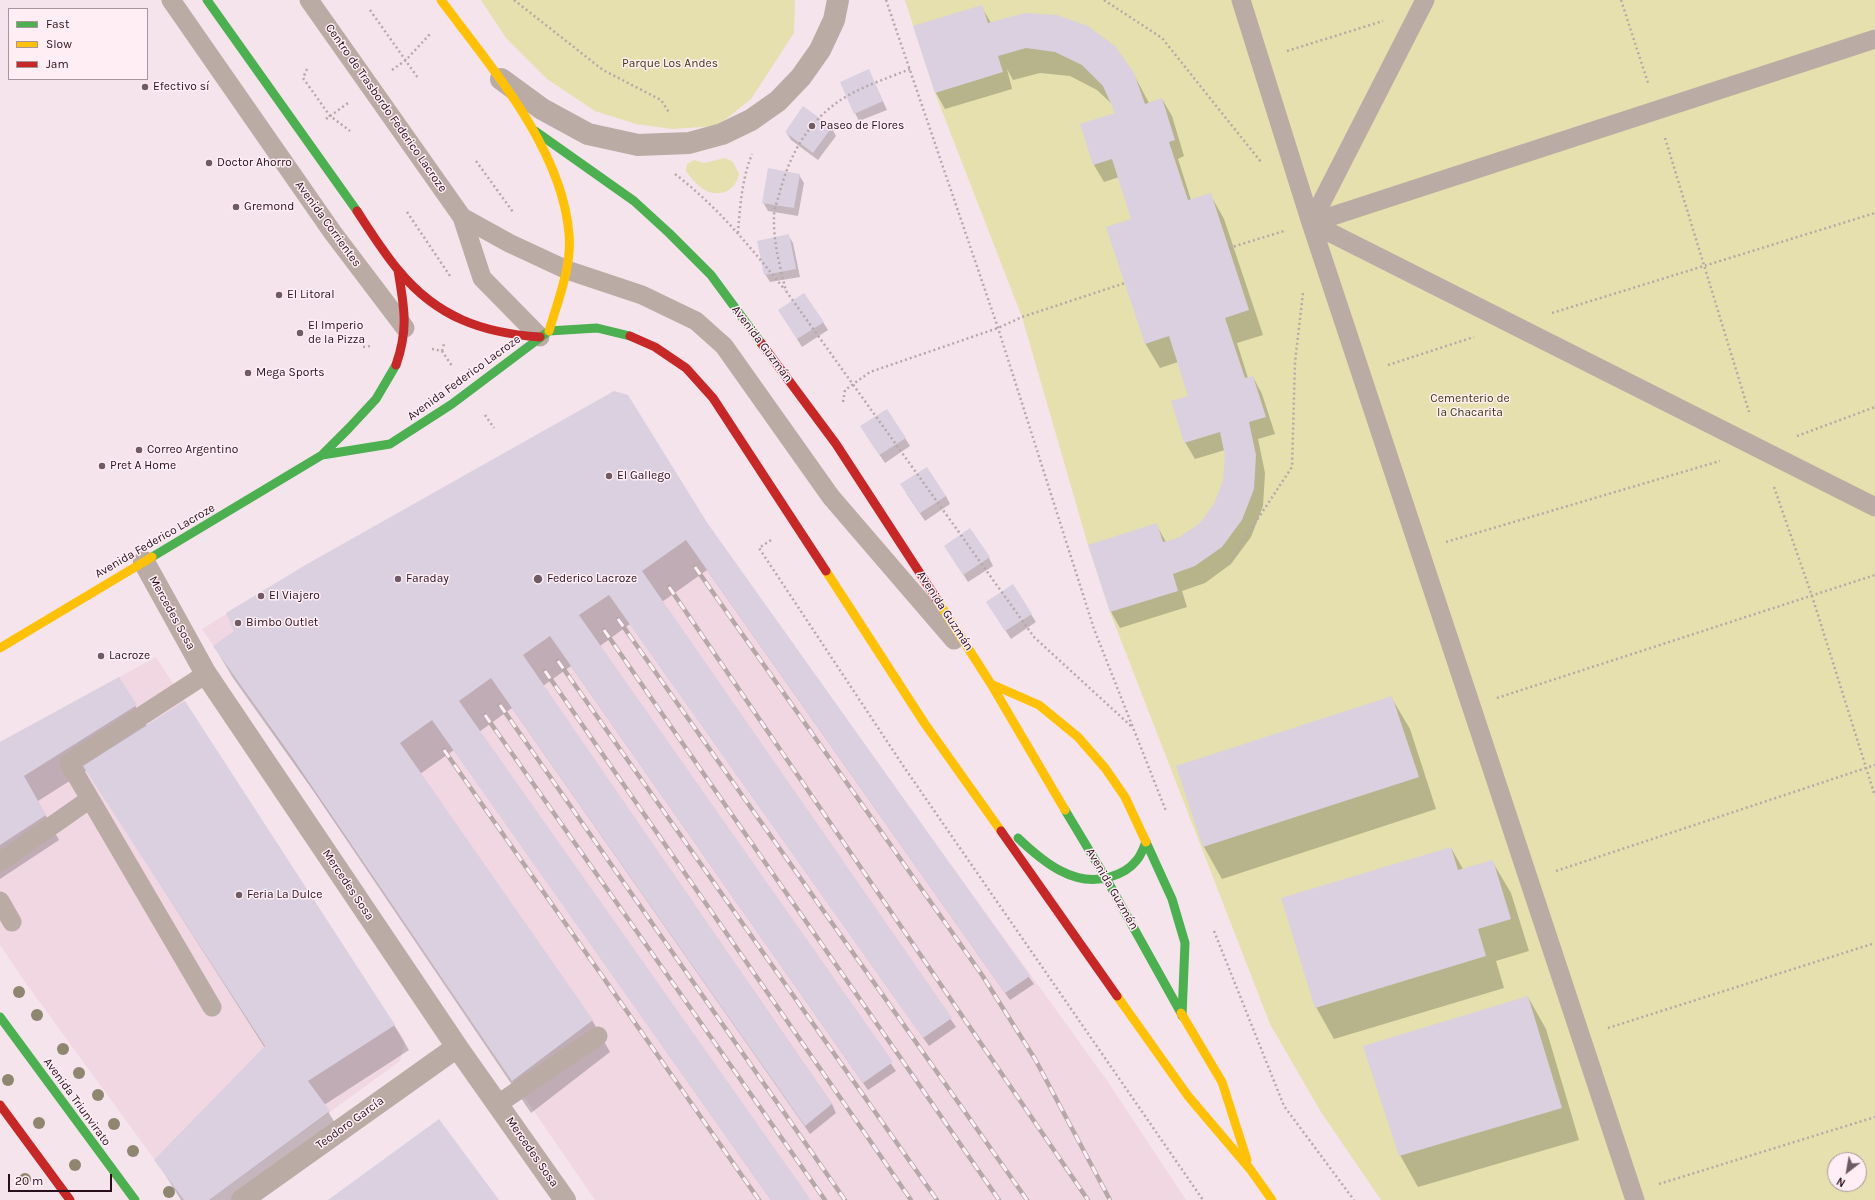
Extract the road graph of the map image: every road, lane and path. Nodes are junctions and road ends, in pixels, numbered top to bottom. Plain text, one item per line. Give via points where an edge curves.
1 (171, 0) edge
2 (207, 0) edge
3 (309, 0) edge
4 (441, 0) edge
5 (514, 0) edge
6 (838, 0) edge
7 (886, 0) edge
8 (1104, 0) edge
9 (1241, 0) edge
10 (1622, 0) edge
11 (1423, 4) edge
12 (370, 10) dead end
13 (1875, 39) edge
14 (1260, 60) junction
15 (307, 69) dead end
16 (910, 69) junction
17 (418, 78) dead end
18 (499, 78) junction
19 (1656, 109) junction
20 (350, 131) dead end
21 (535, 131) junction
22 (689, 143) junction
23 (638, 145) junction
24 (754, 147) dead end
25 (1266, 168) dead end
26 (407, 212) dead end
27 (1875, 213) edge
28 (462, 217) junction
29 (1311, 223) junction
30 (738, 234) junction
31 (1229, 248) dead end
32 (1706, 266) junction
33 (398, 270) junction
34 (567, 270) junction
35 (451, 277) dead end
36 (1125, 283) dead end
37 (786, 291) junction
38 (1303, 293) dead end
39 (1513, 324) junction
40 (405, 328) junction
41 (998, 328) junction
42 (544, 334) junction
43 (402, 346) junction
44 (363, 347) dead end
45 (1360, 373) junction
46 (853, 384) junction
47 (469, 392) junction
48 (1875, 407) edge
49 (494, 428) dead end
50 (836, 444) junction
51 (1760, 449) junction
52 (322, 456) junction
53 (1875, 507) edge
54 (794, 524) junction
55 (1419, 550) junction
56 (1230, 561) dead end
57 (144, 562) junction
58 (1875, 575) edge
59 (1812, 596) junction
60 (0, 648) edge
61 (206, 674) junction
62 (991, 684) junction
63 (1471, 707) junction
64 (1133, 728) junction
65 (1875, 765) edge
66 (1866, 768) junction
67 (1875, 796) edge
68 (977, 797) junction
69 (90, 799) junction
70 (1169, 817) dead end
71 (1146, 842) junction
72 (0, 862) edge
73 (1107, 880) junction
74 (1528, 880) junction
75 (0, 901) edge
76 (12, 922) dead end
77 (1213, 928) dead end
78 (1875, 942) edge
79 (212, 1007) dead end
80 (1182, 1016) junction
81 (0, 1017) edge
82 (598, 1036) dead end
83 (1580, 1037) junction
84 (457, 1047) junction
85 (498, 1104) junction
86 (0, 1105) edge
87 (1875, 1118) edge
88 (1250, 1169) junction
89 (1633, 1196) edge
90 (70, 1200) edge
91 (135, 1200) edge
92 (242, 1200) edge
93 (565, 1200) edge
94 (1203, 1200) edge
95 (1272, 1200) edge
96 (1354, 1200) edge

1 - 40 lane, Avenida Corrientes via 333,233
2 - 33 main road
3 - 28 lane, Centro de Trasbordo Federico Lacroze
4 - 18 main road
5 - 22 path via 603,70 661,100
6 - 22 street via 834,20 820,50 801,77 778,101 751,120 722,134
7 - 16 path
8 - 25 path via 1162,38
9 - 14 lane
10 - 19 path
11 - 14 path
11 - 29 lane
12 - 17 path
13 - 19 lane
14 - 29 lane
15 - 20 path via 303,78 330,116
16 - 37 path via 866,87 836,104 808,130 793,154 774,215 778,257
16 - 41 path
18 - 21 main road
18 - 23 street via 542,109 588,134
19 - 29 lane
19 - 32 path
21 - 34 main road via 553,171 564,207 569,234
21 - 50 main road, Avenida Guzmán via 634,201 711,275
22 - 23 street
23 - 30 path via 715,207
24 - 30 path via 747,167 740,205
26 - 35 path
27 - 32 path
28 - 34 lane
28 - 42 lane via 482,278
29 - 31 path
29 - 39 lane
29 - 45 lane
30 - 37 path
32 - 39 path
32 - 51 path
33 - 40 main road
33 - 42 main road via 424,297 455,317 482,329 511,336
34 - 42 main road
34 - 62 lane via 671,309 696,322 724,346 831,497
36 - 41 path via 1022,317
37 - 46 path
38 - 56 path via 1295,362 1292,467
39 - 45 path
39 - 51 lane
40 - 43 main road
41 - 46 path via 870,372
41 - 64 path via 1094,628
42 - 47 main road, Avenida Federico Lacroze
42 - 54 main road, Avenida Guzmán via 597,328 624,334 655,347 686,368 713,398
43 - 44 path
43 - 47 path via 442,350
43 - 52 main road, Avenida Federico Lacroze via 394,369 365,412
45 - 55 lane
46 - 50 path via 845,390
46 - 64 path via 1034,637
47 - 49 path
47 - 52 main road, Avenida Federico Lacroze via 390,444
48 - 51 path
50 - 62 main road, Avenida Guzmán
51 - 53 lane
51 - 55 path
51 - 59 path
52 - 57 main road, Avenida Federico Lacroze
54 - 68 main road, Avenida Guzmán via 925,724
54 - 94 path via 759,548 904,767
55 - 63 lane
57 - 60 main road, Avenida Federico Lacroze
57 - 61 street, Mercedes Sosa
58 - 59 path
59 - 63 path
59 - 66 path
61 - 69 lane via 69,763
61 - 84 street, Mercedes Sosa
62 - 71 main road via 1039,705 1078,737 1105,768 1125,798
62 - 73 main road, Avenida Guzmán
63 - 74 lane
64 - 70 path
65 - 66 path
66 - 67 path
66 - 74 path
68 - 73 main road via 1037,857 1060,872 1087,881
68 - 88 main road, Avenida Guzmán via 1188,1096
69 - 72 lane
69 - 79 lane
71 - 73 main road via 1138,859 1126,872
71 - 80 main road via 1172,899 1185,943
73 - 80 main road, Avenida Guzmán
74 - 83 lane
75 - 76 lane
77 - 96 path via 1284,1106
78 - 83 path
80 - 88 main road, Avenida Guzmán via 1222,1082
81 - 91 main road, Avenida Triunvirato
82 - 85 lane
83 - 89 lane
84 - 85 street, Mercedes Sosa
84 - 92 street, Teodoro García
85 - 93 street, Mercedes Sosa
86 - 90 main road
87 - 89 path
88 - 95 main road, Avenida Guzmán

